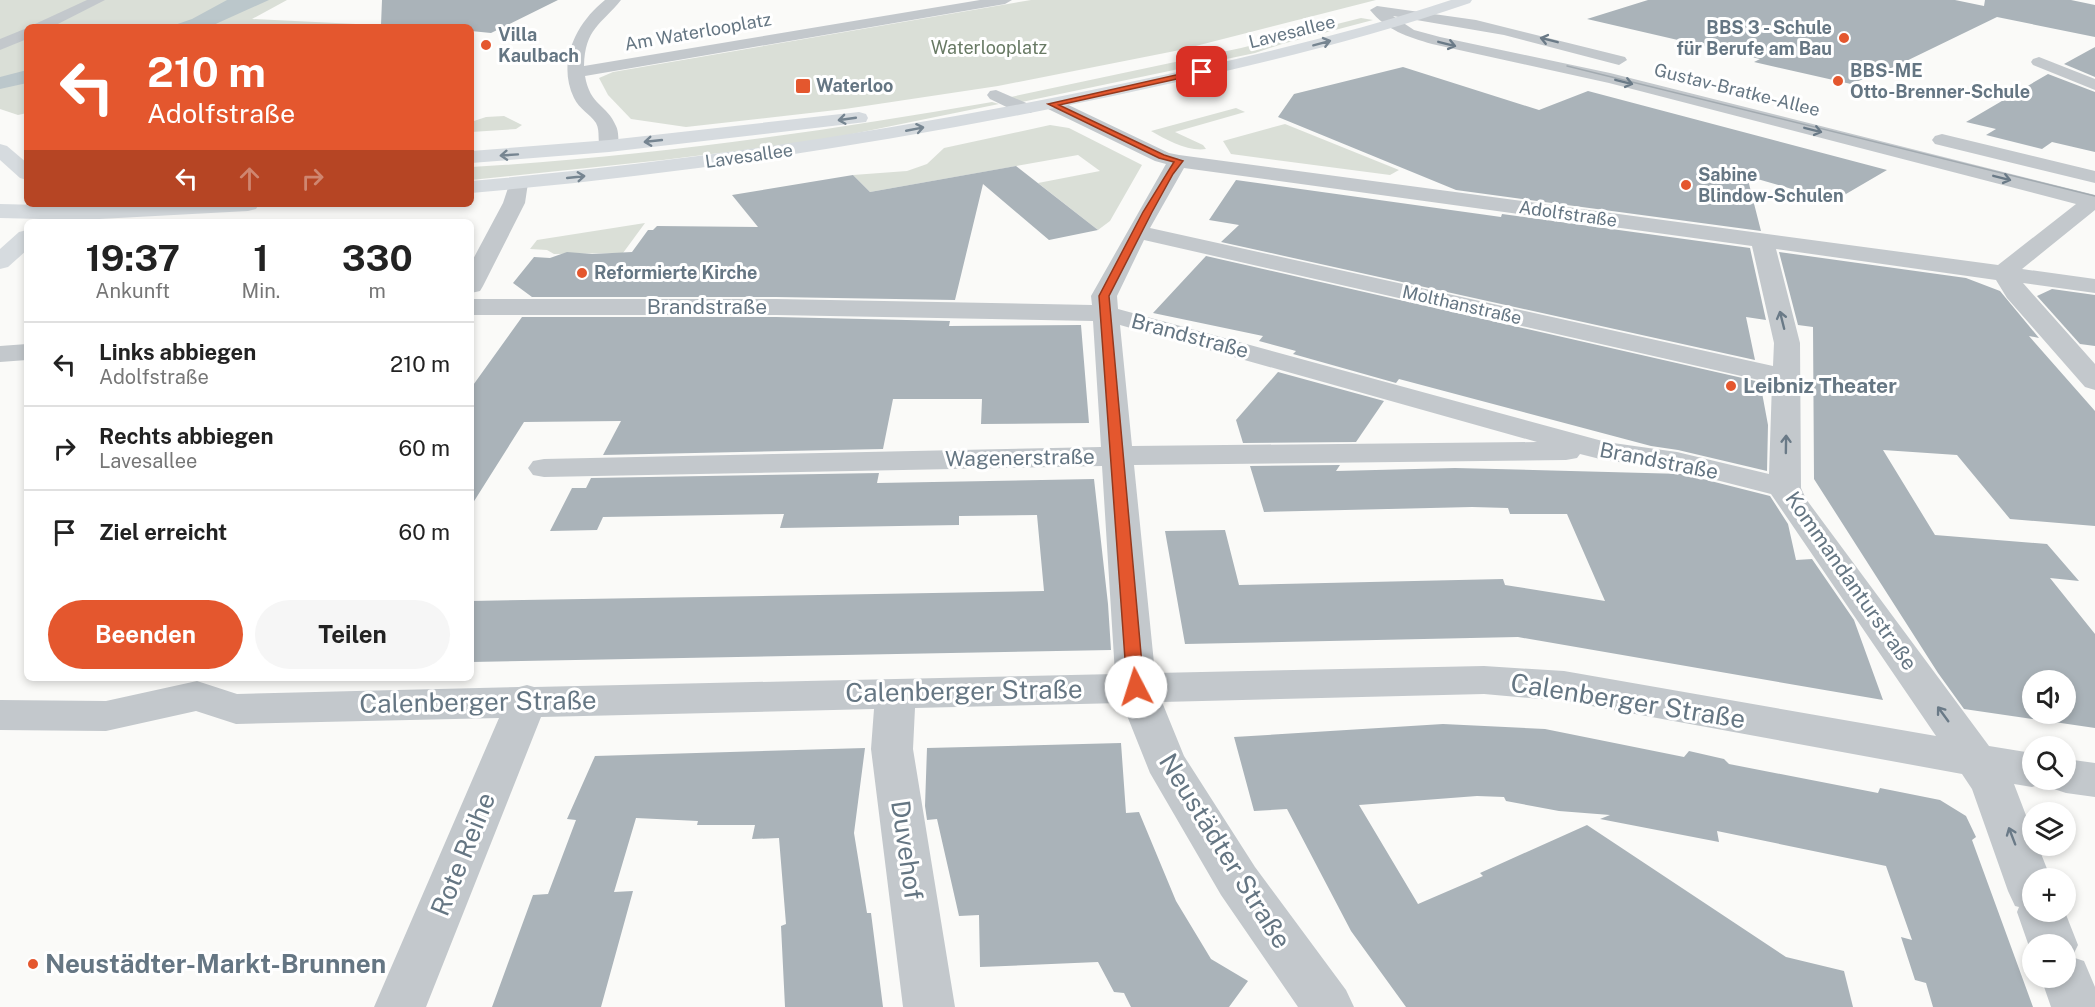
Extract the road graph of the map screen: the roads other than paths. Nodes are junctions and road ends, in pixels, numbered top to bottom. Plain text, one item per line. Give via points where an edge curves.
1 (98, 0) edge
2 (614, 0) edge
3 (1005, 0) edge
4 (1412, 0) edge
5 (1465, 0) edge
6 (1377, 10) junction
7 (1422, 14) junction
8 (1356, 16) dead end
9 (1392, 23) junction
10 (45, 24) edge
11 (24, 33) edge
12 (24, 33) edge
13 (1281, 36) dead end
14 (0, 39) edge
15 (1258, 41) dead end
16 (0, 45) edge
17 (1225, 49) dead end
18 (1180, 59) dead end
19 (2039, 62) dead end
20 (1638, 66) dead end
21 (574, 73) junction
22 (2095, 86) edge
23 (1019, 91) dead end
24 (996, 95) junction
25 (975, 99) dead end
26 (1052, 104) junction
27 (1025, 110) junction
28 (877, 115) dead end
29 (1924, 135) dead end
30 (6, 145) edge
31 (609, 146) junction
32 (474, 157) edge
33 (1179, 161) junction
34 (24, 170) edge
35 (2095, 177) edge
36 (518, 183) junction
37 (474, 187) edge
38 (2094, 202) edge
39 (208, 207) edge
40 (0, 209) edge
41 (36, 209) edge
42 (1137, 232) junction
43 (24, 240) edge
44 (1762, 240) junction
45 (0, 262) edge
46 (2004, 273) junction
47 (474, 280) edge
48 (2095, 286) edge
49 (474, 307) edge
50 (1105, 313) junction
51 (24, 352) edge
52 (0, 354) edge
53 (1787, 378) junction
54 (2095, 381) edge
55 (1604, 451) junction
56 (1116, 456) junction
57 (544, 468) dead end
58 (1785, 488) junction
59 (194, 687) edge
60 (1136, 687) junction
61 (896, 693) junction
62 (526, 700) junction
63 (0, 715) edge
64 (1977, 762) junction
65 (2022, 769) edge
66 (2076, 777) edge
67 (2095, 780) edge
68 (2023, 868) edge
69 (2070, 988) edge
70 (400, 1007) edge
71 (929, 1007) edge
72 (1328, 1007) edge
73 (2077, 1007) edge

1 - 10 street
2 - 21 street via 590,24 576,51
3 - 21 street, Am Waterlooplatz
4 - 6 main road, Lavesallee
5 - 7 main road, Lavesallee
6 - 7 street, Gustav-Bratke-Allee
6 - 8 main road, Lavesallee
6 - 9 street
7 - 9 main road, Lavesallee
20 -> 7 street, Gustav-Bratke-Allee via 1547,40
26 -> 9 main road, Lavesallee via 1266,58
9 -> 38 street, Gustav-Bratke-Allee via 1409,33 1460,47 1610,78
11 - 14 street
12 - 16 street
13 - 15 main road, Lavesallee
17 - 18 main road, Lavesallee
19 - 22 street
21 - 31 street via 584,100 607,126
23 - 24 main road
24 - 25 main road
24 - 27 street
26 - 27 main road, Lavesallee
26 - 33 street, Adolfstraße via 1162,157
36 -> 27 main road, Lavesallee via 813,147
28 -> 31 main road, Lavesallee
29 - 35 street
30 - 34 main road
31 -> 32 main road, Lavesallee
33 - 42 street, Neustädter Straße
33 - 44 street, Adolfstraße
36 - 37 main road, Lavesallee
36 - 47 street via 514,202
38 - 46 street
39 - 41 main road via 154,211
40 - 41 main road
42 - 50 street, Neustädter Straße via 1104,296
42 - 53 street, Molthanstraße
43 - 45 main road
44 - 46 street, Adolfstraße
53 -> 44 street, Kommandanturstraße via 1787,343
46 - 48 street, Adolfstraße
46 - 54 street via 2016,293
49 - 50 street, Brandstraße
50 - 55 street, Brandstraße
50 - 56 street, Neustädter Straße
51 - 52 street
58 -> 53 street, Kommandanturstraße
55 - 56 street, Wagenerstraße
55 - 58 street, Brandstraße via 1677,461
56 - 57 street, Wagenerstraße
56 - 60 street, Neustädter Straße
64 -> 58 street, Kommandanturstraße
59 - 62 street, Calenberger Straße via 236,709
59 - 63 street, Calenberger Straße via 106,716
60 - 61 street, Calenberger Straße
60 - 64 street, Calenberger Straße via 1484,680 1553,685
60 - 72 street, Neustädter Straße via 1165,761 1238,881
61 - 62 street, Calenberger Straße
61 - 71 street, Duvehof via 892,748
62 - 70 street, Rote Reihe
64 - 65 street, Calenberger Straße
68 -> 64 street, Kommandanturstraße via 1992,783
66 - 67 street
69 - 73 street

